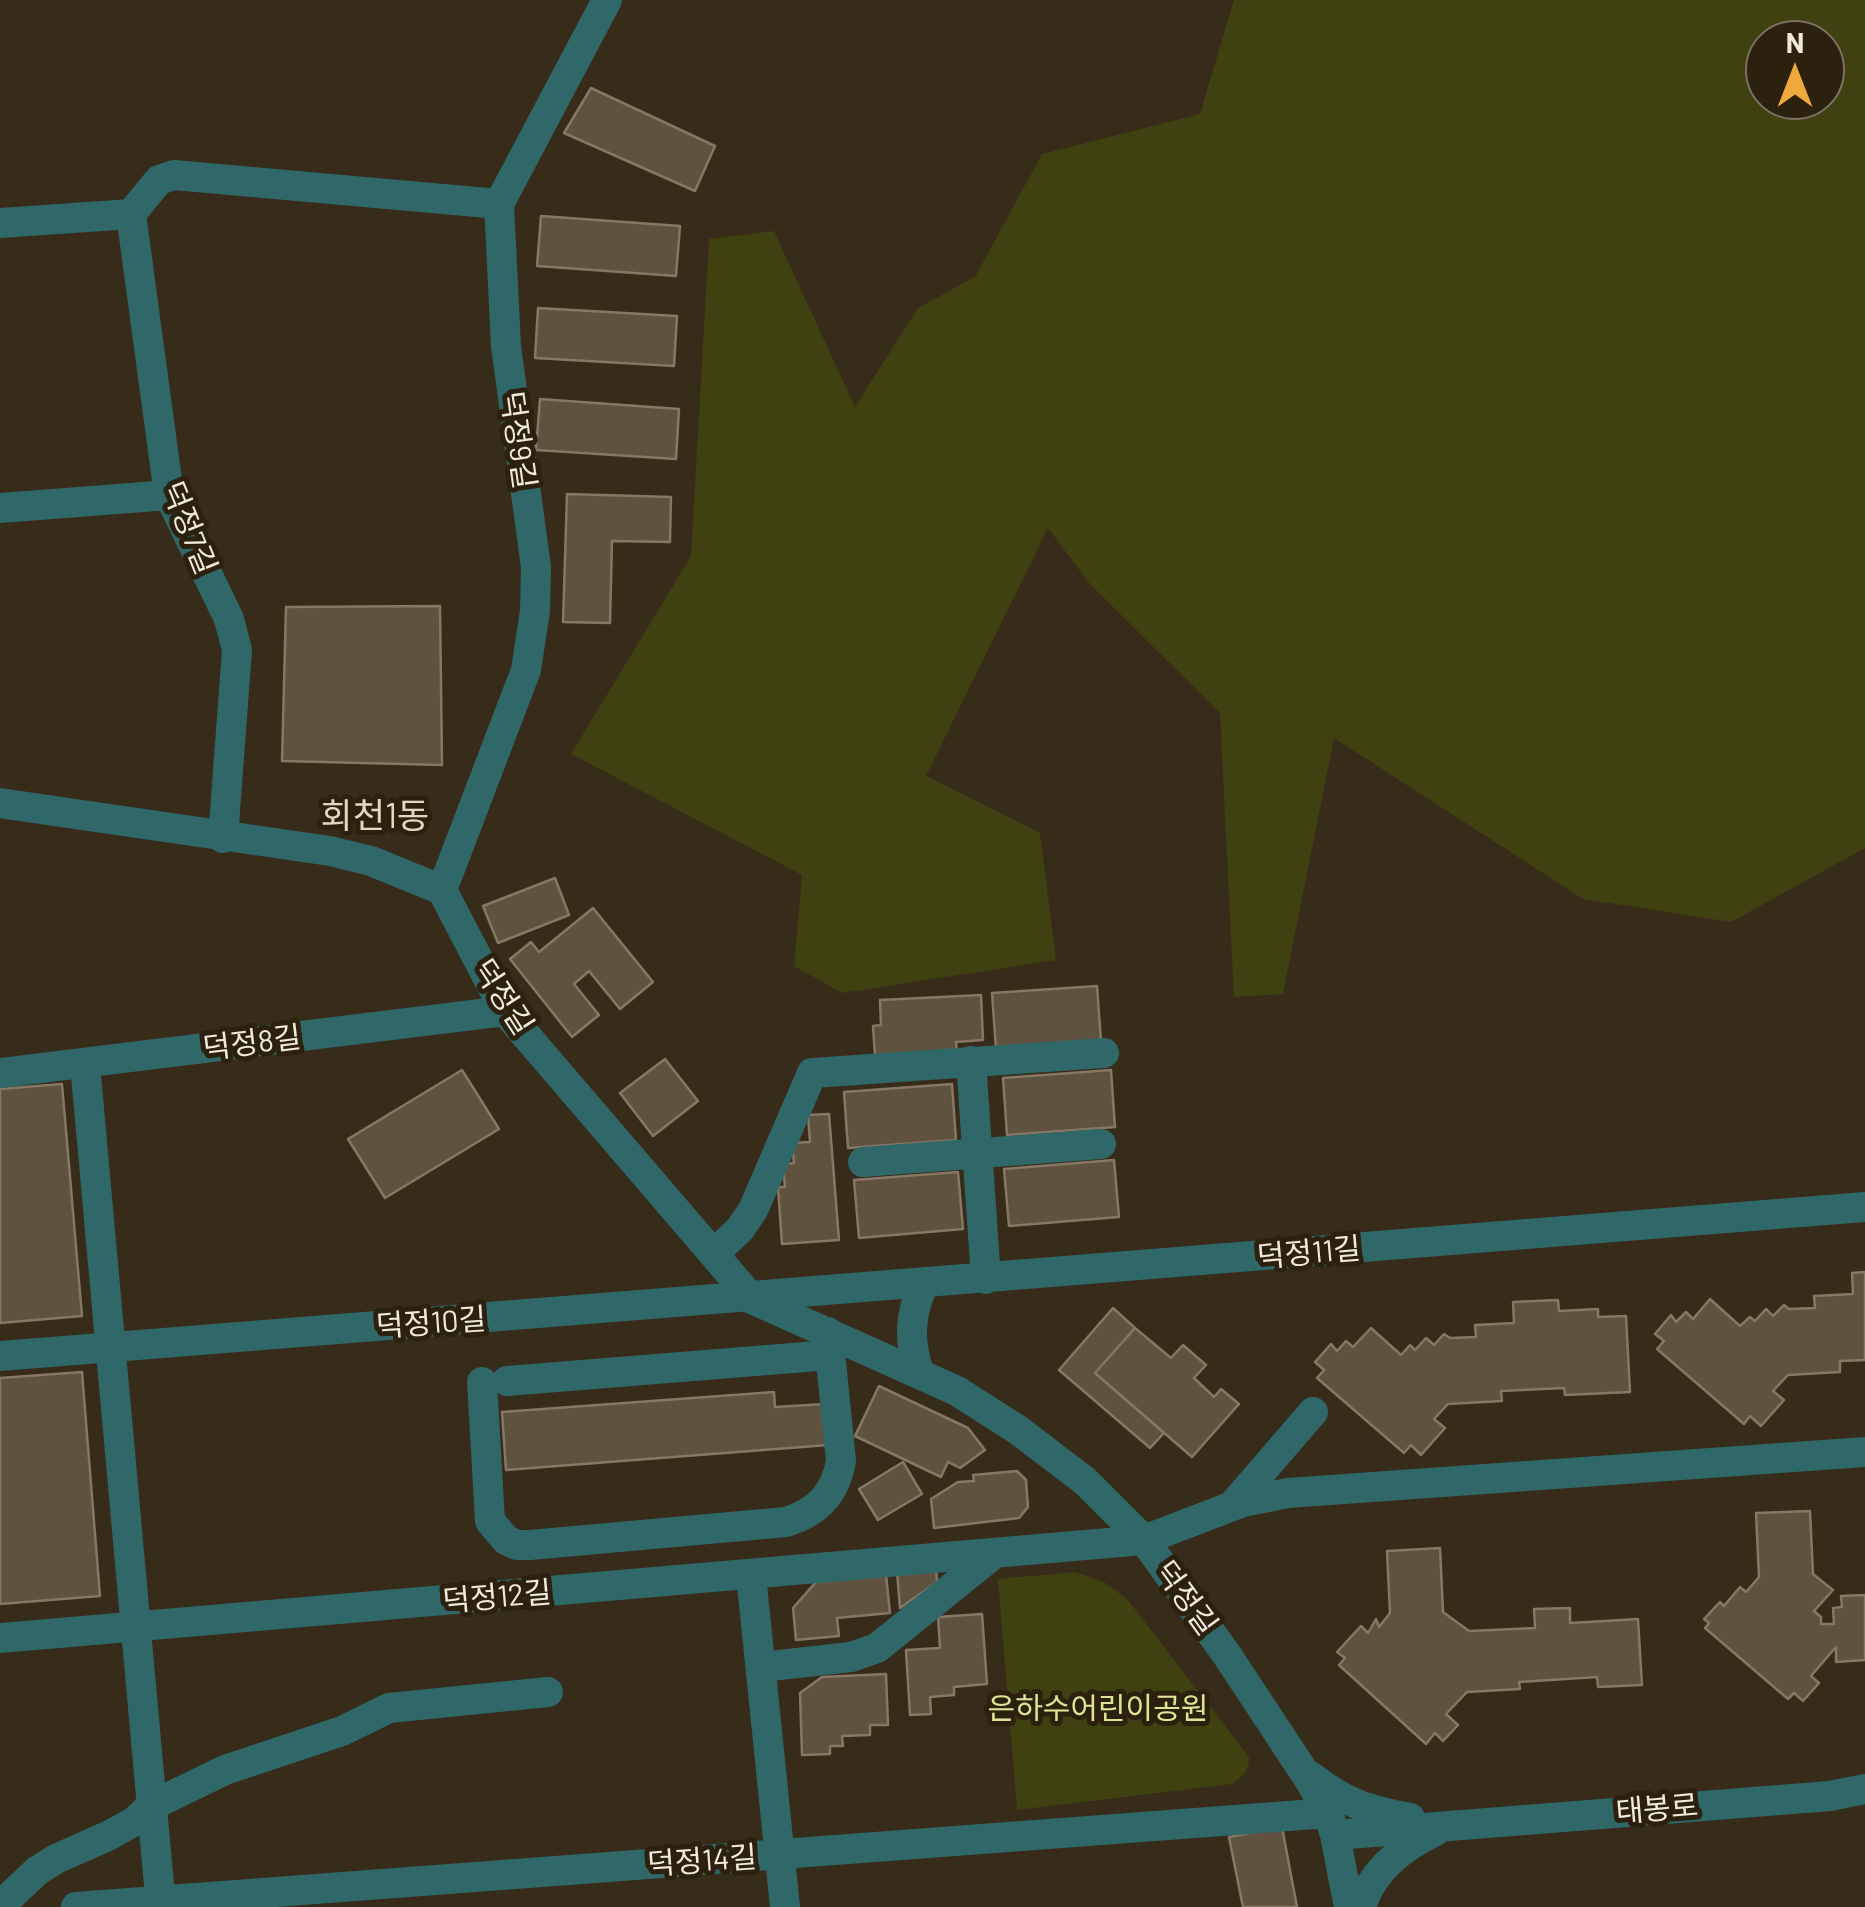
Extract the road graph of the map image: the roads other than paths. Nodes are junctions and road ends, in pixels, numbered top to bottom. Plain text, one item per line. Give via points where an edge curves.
1 (607, 0) edge
2 (499, 204) junction
3 (131, 214) junction
4 (0, 223) edge
5 (169, 495) junction
6 (0, 508) edge
7 (0, 803) edge
8 (223, 838) junction
9 (442, 890) junction
10 (504, 1011) junction
11 (1104, 1053) dead end
12 (971, 1061) junction
13 (86, 1064) junction
14 (0, 1073) edge
15 (1101, 1144) dead end
16 (977, 1154) junction
17 (863, 1162) dead end
18 (1865, 1207) edge
19 (714, 1254) junction
20 (986, 1279) junction
21 (923, 1285) junction
22 (752, 1298) junction
23 (829, 1344) junction
24 (110, 1348) junction
25 (0, 1356) edge
26 (919, 1374) junction
27 (1313, 1412) dead end
28 (1865, 1452) edge
29 (1232, 1506) junction
30 (1144, 1540) junction
31 (994, 1554) junction
32 (751, 1575) junction
33 (136, 1628) junction
34 (0, 1638) edge
35 (761, 1667) junction
36 (548, 1692) dead end
37 (1303, 1770) junction
38 (1865, 1789) edge
39 (151, 1806) junction
40 (1332, 1824) junction
41 (1448, 1826) junction
42 (780, 1855) junction
43 (161, 1904) edge
44 (0, 1906) edge
45 (76, 1907) edge
46 (785, 1907) edge
47 (1348, 1907) edge
48 (1361, 1907) edge

1 - 2 street
2 - 3 street via 174,175 159,180
2 - 9 street, 덕정9길 via 506,346 536,568 534,612 526,670
3 - 4 street
3 - 5 street, 덕정7길
5 - 6 street
5 - 8 street, 덕정7길 via 229,619 237,650
7 - 8 street
8 - 9 street via 357,857
9 - 10 street, 덕정길
10 - 13 street, 덕정8길
10 - 19 street, 덕정길
11 - 12 street
12 - 16 street
12 - 19 street via 812,1073 752,1210
13 - 14 street, 덕정8길
13 - 24 street
15 - 16 street
16 - 17 street
16 - 20 street
18 - 20 street, 덕정11길
19 - 22 street, 덕정길
20 - 21 street, 덕정11길
21 - 22 street, 덕정11길
21 - 26 street via 910,1322
22 - 23 street, 덕정길
22 - 24 street, 덕정10길
23 - 23 street via 494,1382 490,1521 506,1540 530,1545 786,1522 818,1508 831,1493 841,1461
23 - 26 street, 덕정길
24 - 25 street, 덕정10길
24 - 33 street
26 - 30 street, 덕정길 via 1018,1430 1086,1481
27 - 29 street
28 - 29 street, 덕정12길 via 1288,1493
29 - 30 street, 덕정12길
30 - 31 street, 덕정12길
30 - 37 street, 덕정길
31 - 32 street, 덕정12길
31 - 35 street via 877,1648
32 - 33 street, 덕정12길
32 - 35 street
33 - 34 street, 덕정12길
33 - 39 street
35 - 42 street
36 - 39 street via 389,1708 225,1770
37 - 40 street, 덕정길
37 - 41 street, 태봉로 via 1362,1809
38 - 41 street, 태봉로
39 - 43 street
39 - 44 street via 135,1821 37,1870
40 - 41 street, 태봉로
40 - 42 street, 덕정14길
40 - 47 street, 덕정길
41 - 48 street via 1387,1862
42 - 43 street, 덕정14길
42 - 46 street
43 - 45 street, 덕정14길

